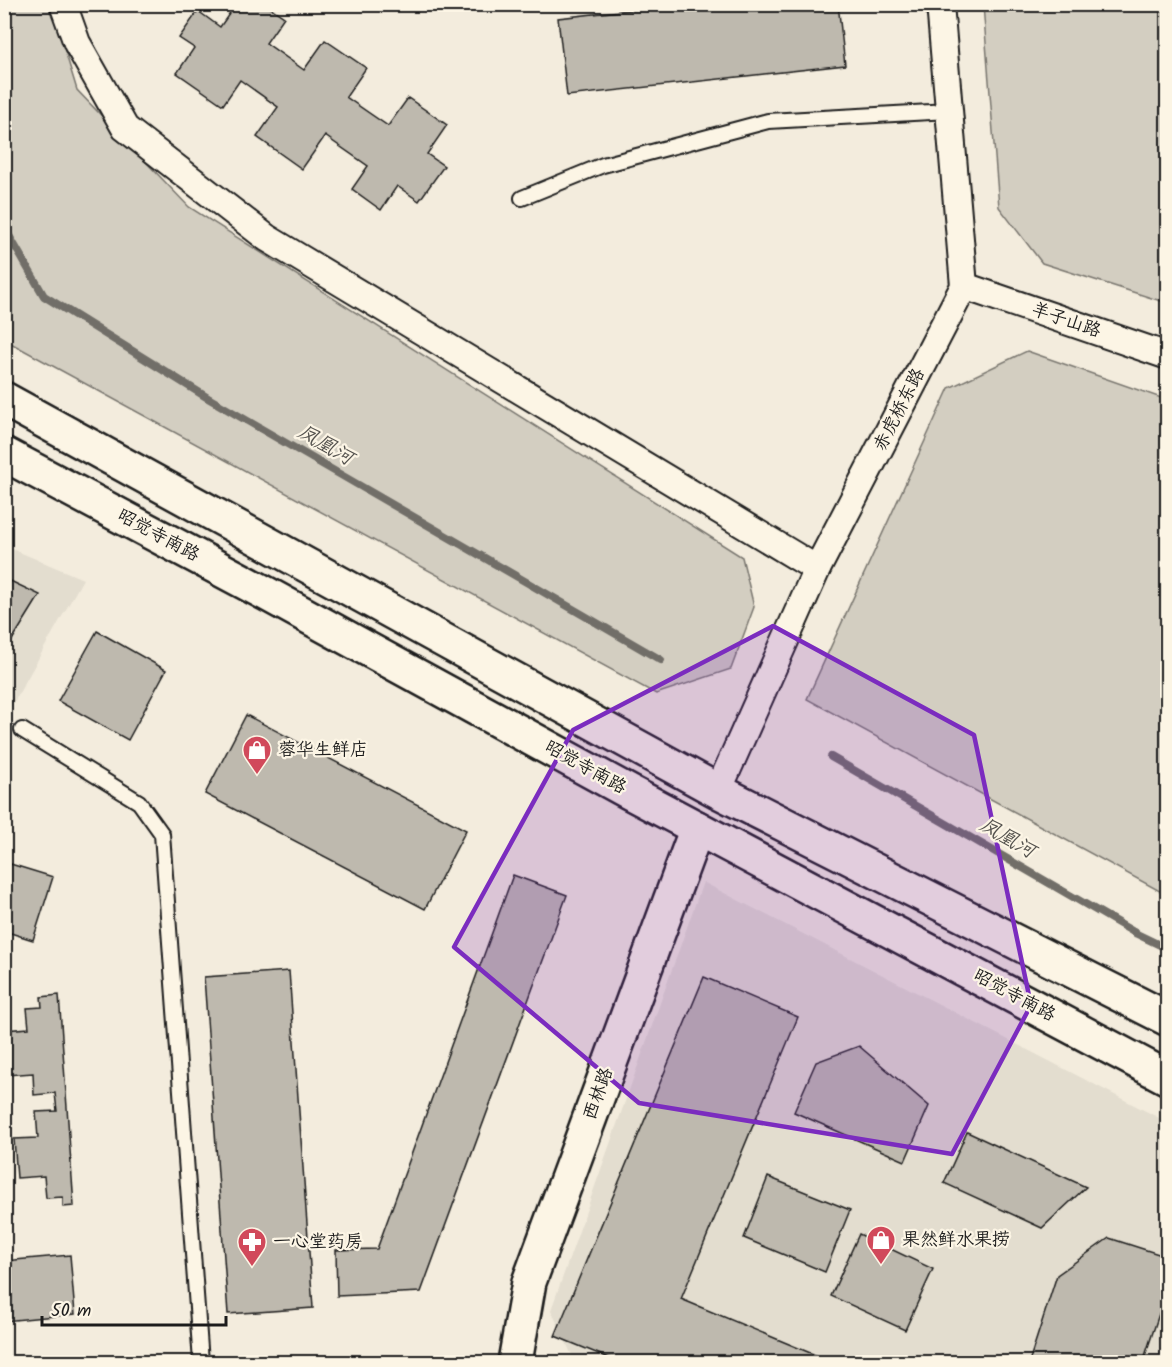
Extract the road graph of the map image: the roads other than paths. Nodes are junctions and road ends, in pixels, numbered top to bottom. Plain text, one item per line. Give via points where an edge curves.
1 (63, 4) edge
2 (940, 4) edge
3 (949, 111) junction
4 (522, 198) dead end
5 (964, 286) junction
6 (1167, 356) edge
7 (4, 399) edge
8 (4, 454) edge
9 (817, 569) junction
10 (22, 730) dead end
11 (718, 791) junction
12 (697, 828) junction
13 (1167, 1019) edge
14 (1167, 1078) edge
15 (201, 1362) edge
16 (515, 1362) edge

1 - 9 street via 77,43 125,128 267,238
2 - 3 street
3 - 4 lane via 768,122 603,165
3 - 5 street
5 - 6 street, 羊子山路
5 - 9 street, 赤虎桥东路
7 - 11 main road
8 - 12 main road, 昭觉寺南路
9 - 11 street, 赤虎桥东路
10 - 15 lane via 139,801 162,834
11 - 13 main road
12 - 14 main road, 昭觉寺南路
12 - 16 main road, 西林路 via 529,1282

